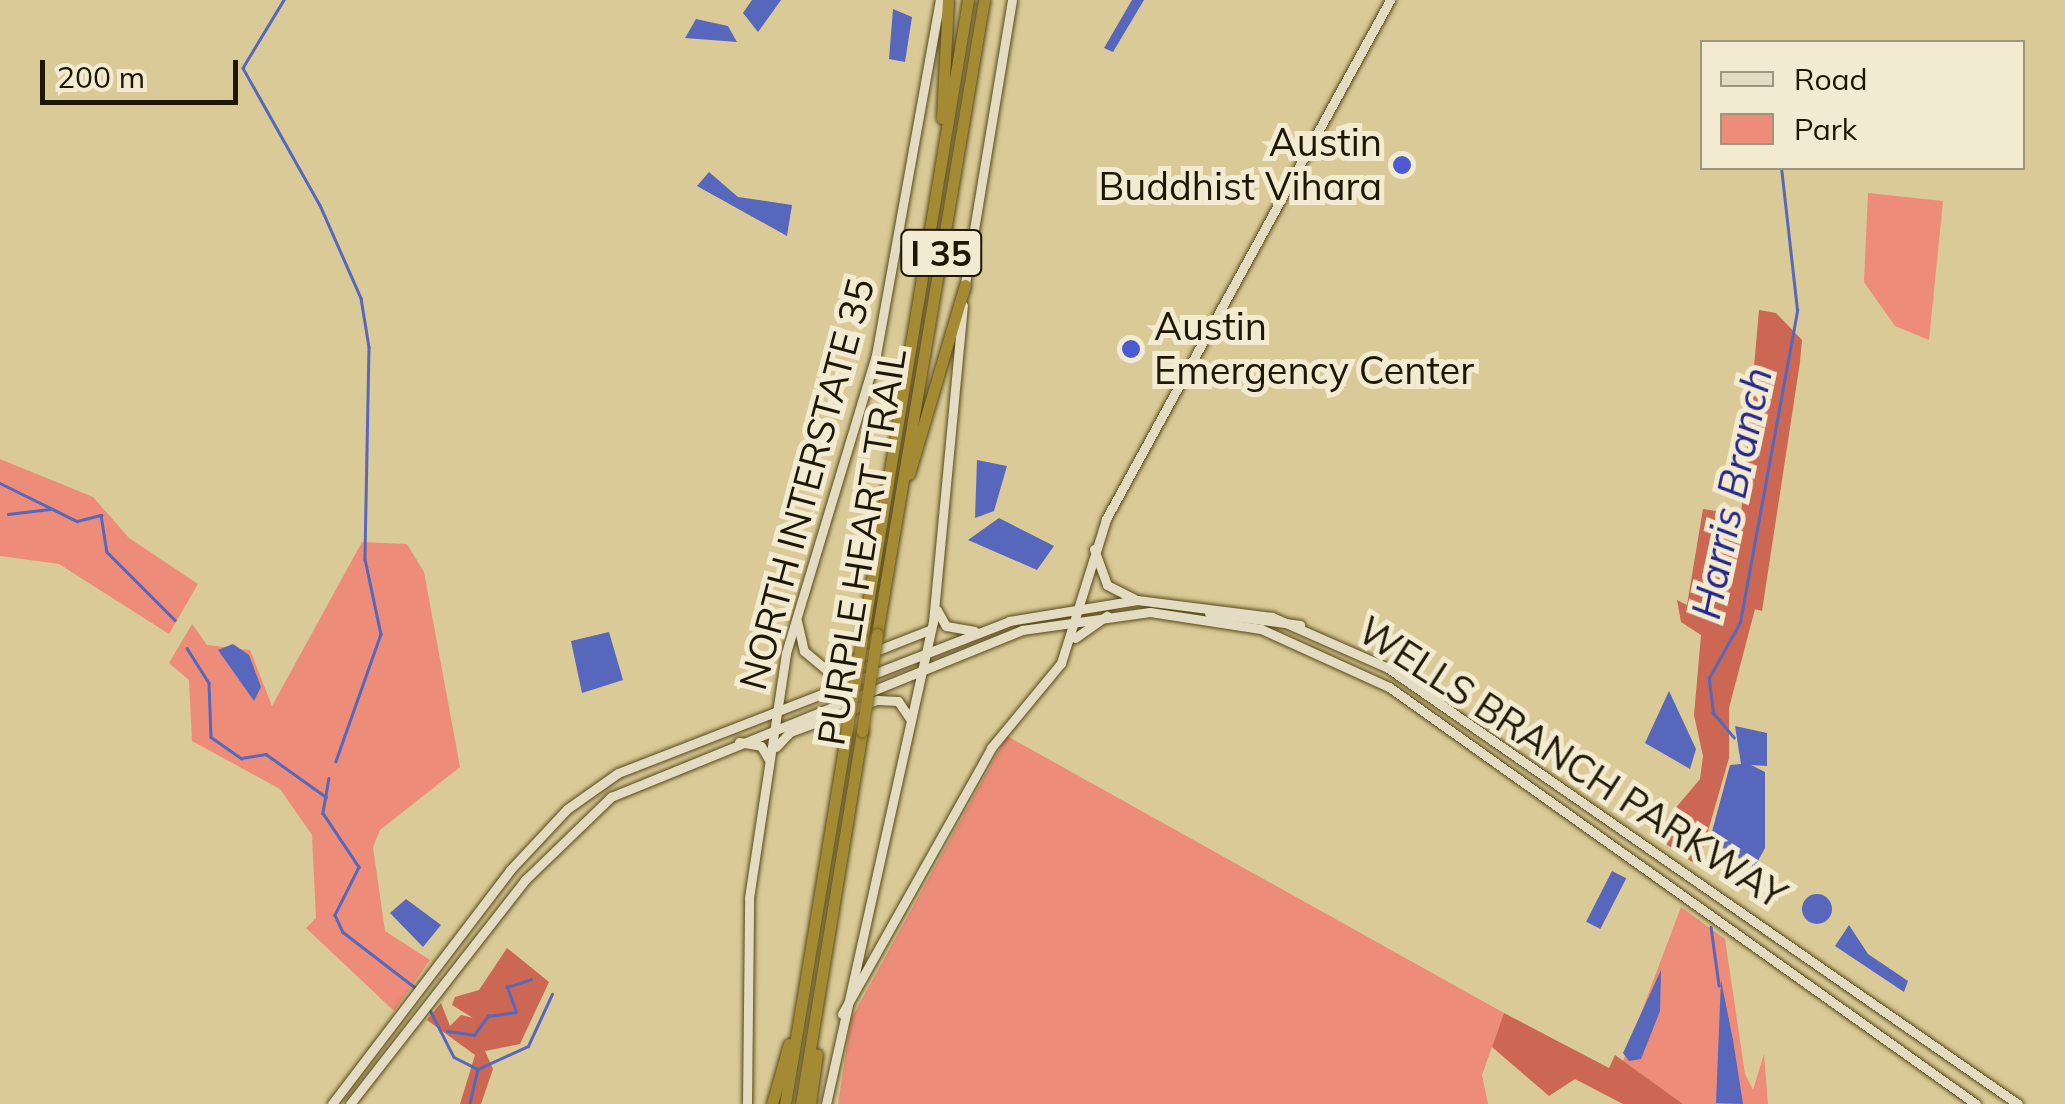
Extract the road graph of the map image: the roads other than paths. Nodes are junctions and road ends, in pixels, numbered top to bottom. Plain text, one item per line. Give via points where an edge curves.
1 (940, 0) edge
2 (948, 0) edge
3 (968, 0) edge
4 (984, 0) edge
5 (1012, 0) edge
6 (1390, 0) edge
7 (941, 147) junction
8 (965, 285) junction
9 (898, 507) junction
10 (1094, 545) junction
11 (1137, 600) junction
12 (1079, 604) junction
13 (936, 606) junction
14 (1114, 613) junction
15 (1200, 616) junction
16 (1077, 617) junction
17 (797, 618) junction
18 (933, 622) junction
19 (1300, 625) junction
20 (983, 632) junction
21 (1294, 640) junction
22 (1068, 648) junction
23 (928, 652) junction
24 (1388, 668) junction
25 (924, 669) junction
26 (778, 705) junction
27 (778, 723) junction
28 (912, 728) junction
29 (736, 742) junction
30 (772, 752) junction
31 (770, 764) junction
32 (618, 773) junction
33 (611, 798) junction
34 (823, 984) junction
35 (431, 988) junction
36 (803, 997) junction
37 (411, 1013) junction
38 (842, 1014) junction
39 (1923, 1038) junction
40 (1909, 1056) junction
41 (335, 1104) edge
42 (350, 1104) edge
43 (747, 1104) edge
44 (772, 1104) edge
45 (785, 1104) edge
46 (800, 1104) edge
47 (810, 1104) edge
48 (826, 1104) edge
49 (1976, 1104) edge
50 (2018, 1104) edge

1 - 17 main road, NORTH INTERSTATE 35 via 876,356
2 - 7 highway
3 - 7 highway, PURPLE HEART TRAIL / I 35
4 - 9 highway, PURPLE HEART TRAIL / I 35
5 - 8 main road
6 - 10 main road
7 - 36 highway, PURPLE HEART TRAIL / I 35, bridge
8 - 9 highway
8 - 13 main road
9 - 34 highway, PURPLE HEART TRAIL / I 35, bridge
10 - 11 main road via 1107,586
10 - 12 main road
11 - 12 main road, WELLS BRANCH PARKWAY
11 - 19 main road, WELLS BRANCH PARKWAY via 1224,606
12 - 16 main road
12 - 20 main road, WELLS BRANCH PARKWAY
13 - 18 main road
13 - 20 main road via 946,626
14 - 15 main road, WELLS BRANCH PARKWAY
14 - 16 main road, WELLS BRANCH PARKWAY
14 - 22 main road
15 - 19 main road
15 - 21 main road, WELLS BRANCH PARKWAY
16 - 22 main road
16 - 25 main road, WELLS BRANCH PARKWAY
17 - 18 main road via 804,651 827,670 921,640
17 - 26 main road, NORTH INTERSTATE 35
18 - 23 main road
19 - 24 main road, WELLS BRANCH PARKWAY
20 - 23 main road, WELLS BRANCH PARKWAY
21 - 24 main road via 1302,632
21 - 40 main road, WELLS BRANCH PARKWAY via 1405,697
22 - 38 main road via 984,759
23 - 25 main road
23 - 26 main road, WELLS BRANCH PARKWAY
24 - 39 main road, WELLS BRANCH PARKWAY
25 - 27 main road, WELLS BRANCH PARKWAY
25 - 28 main road
26 - 27 main road, NORTH INTERSTATE 35
26 - 32 main road, WELLS BRANCH PARKWAY
27 - 29 main road, WELLS BRANCH PARKWAY
27 - 30 main road, NORTH INTERSTATE 35
28 - 30 main road via 908,710 889,698 790,732
28 - 38 main road
29 - 31 main road via 760,746
29 - 33 main road, WELLS BRANCH PARKWAY
30 - 31 main road, NORTH INTERSTATE 35
31 - 43 main road, NORTH INTERSTATE 35 via 748,924
32 - 33 main road
32 - 35 main road, WELLS BRANCH PARKWAY via 520,859
33 - 35 main road, WELLS BRANCH PARKWAY via 524,880
34 - 46 highway, PURPLE HEART TRAIL / I 35
34 - 47 highway
35 - 37 main road, WELLS BRANCH PARKWAY
36 - 44 highway
36 - 45 highway, PURPLE HEART TRAIL / I 35
37 - 41 main road, WELLS BRANCH PARKWAY via 360,1066
37 - 42 main road, WELLS BRANCH PARKWAY
38 - 48 main road
39 - 40 main road
39 - 50 main road, WELLS BRANCH PARKWAY
40 - 49 main road, WELLS BRANCH PARKWAY

